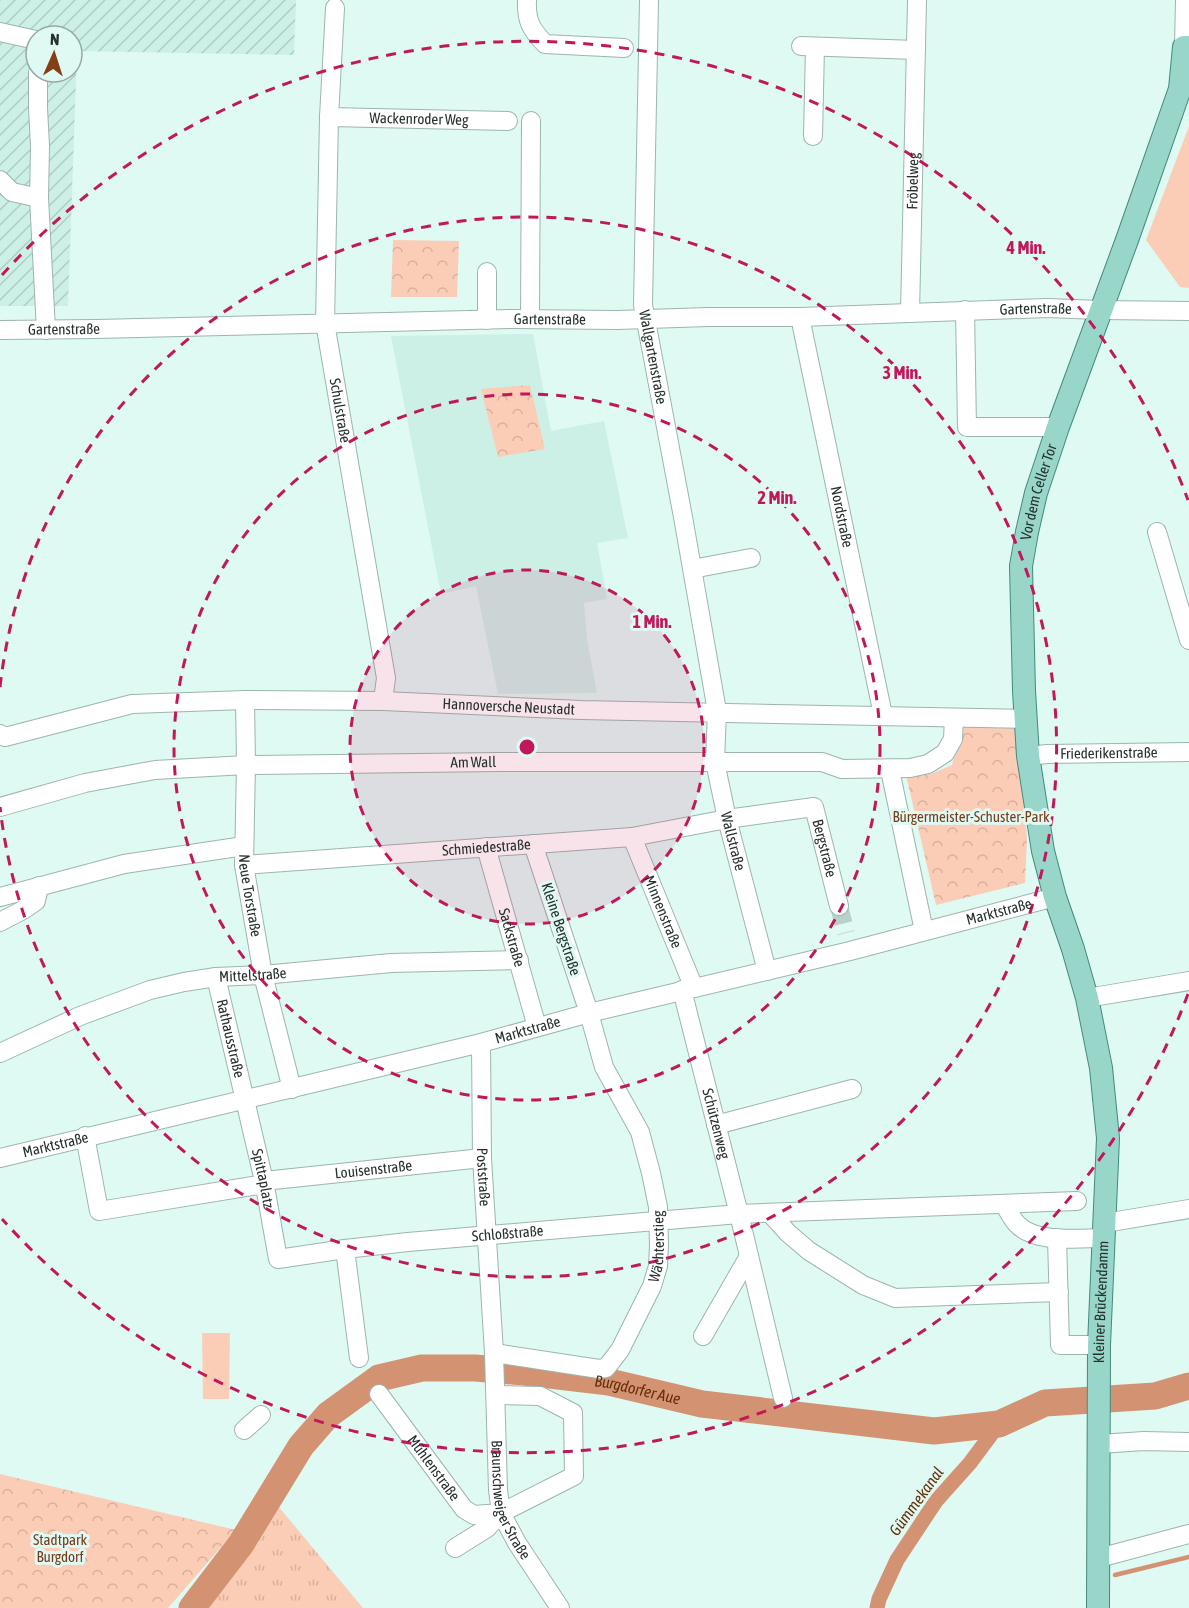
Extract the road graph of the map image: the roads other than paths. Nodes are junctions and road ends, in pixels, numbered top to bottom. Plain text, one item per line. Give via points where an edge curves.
1 (649, 0) edge
2 (917, 0) edge
3 (1185, 0) edge
4 (526, 7) edge
5 (335, 8) dead end
6 (0, 32) edge
7 (24, 37) edge
8 (1187, 47) edge
9 (624, 48) dead end
10 (916, 50) junction
11 (38, 84) edge
12 (329, 117) junction
13 (508, 120) dead end
14 (531, 121) dead end
15 (813, 136) dead end
16 (0, 180) edge
17 (39, 198) junction
18 (487, 272) dead end
19 (965, 310) junction
20 (1100, 310) junction
21 (1189, 311) edge
22 (910, 313) junction
23 (800, 317) junction
24 (530, 319) junction
25 (645, 319) junction
26 (487, 320) junction
27 (325, 323) junction
28 (0, 330) edge
29 (46, 330) junction
30 (1058, 427) junction
31 (1157, 532) dead end
32 (751, 558) dead end
33 (692, 569) junction
34 (1189, 640) edge
35 (245, 700) junction
36 (384, 701) junction
37 (717, 711) junction
38 (883, 715) junction
39 (954, 717) junction
40 (1025, 719) junction
41 (0, 734) edge
42 (1189, 752) edge
43 (1028, 756) junction
44 (716, 762) junction
45 (246, 765) junction
46 (890, 770) junction
47 (0, 807) edge
48 (727, 819) junction
49 (632, 837) junction
50 (533, 844) junction
51 (244, 846) junction
52 (486, 848) junction
53 (244, 865) junction
54 (39, 886) junction
55 (1, 897) edge
56 (1055, 897) junction
57 (839, 906) tunnel mouth
58 (0, 922) edge
59 (924, 932) junction
60 (519, 960) junction
61 (767, 971) junction
62 (263, 975) junction
63 (216, 977) junction
64 (1189, 981) edge
65 (688, 989) junction
66 (1087, 998) junction
67 (589, 1013) junction
68 (537, 1027) junction
69 (482, 1043) junction
70 (0, 1053) edge
71 (292, 1089) junction
72 (852, 1089) dead end
73 (245, 1100) junction
74 (716, 1125) junction
75 (85, 1136) junction
76 (0, 1158) edge
77 (482, 1158) junction
78 (264, 1183) junction
79 (1077, 1201) dead end
80 (1004, 1204) junction
81 (1189, 1209) edge
82 (770, 1213) junction
83 (739, 1214) junction
84 (658, 1222) junction
85 (1105, 1230) junction
86 (487, 1236) junction
87 (1057, 1238) junction
88 (345, 1249) junction
89 (749, 1256) junction
90 (278, 1259) joint
91 (1059, 1292) junction
92 (703, 1336) dead end
93 (1099, 1345) junction
94 (495, 1356) junction
95 (359, 1358) dead end
96 (496, 1388) junction
97 (379, 1394) dead end
98 (783, 1398) dead end
99 (261, 1415) dead end
100 (244, 1430) dead end
101 (1189, 1442) edge
102 (1099, 1444) junction
103 (501, 1513) junction
104 (1189, 1534) edge
105 (455, 1548) dead end
106 (1099, 1558) junction
107 (560, 1608) edge
108 (1098, 1608) edge

1 - 25 street, Wallgartenstraße
2 - 10 street, Fröbelweg
3 - 8 street, Vor dem Celler Tor
4 - 9 street via 532,31 545,44
5 - 12 street, Schulstraße
6 - 7 street
8 - 20 main road, Vor dem Celler Tor via 1180,89
10 - 15 street via 808,46
10 - 22 street, Fröbelweg
11 - 17 street
12 - 13 street, Wackenroder Weg
12 - 27 street, Schulstraße
14 - 24 street
16 - 17 street via 12,192
17 - 29 street
18 - 26 street
19 - 20 street, Gartenstraße
19 - 22 street, Gartenstraße
19 - 30 street via 967,427
20 - 21 street, Gartenstraße
20 - 30 main road, Vor dem Celler Tor
22 - 23 street, Gartenstraße
23 - 25 street, Gartenstraße
23 - 38 street, Nordstraße
24 - 25 street, Gartenstraße
24 - 26 street, Gartenstraße
25 - 33 street, Wallgartenstraße
26 - 27 street, Gartenstraße
27 - 29 street, Gartenstraße
27 - 36 street, Schulstraße via 386,678
28 - 29 street, Gartenstraße
30 - 40 main road, Vor dem Celler Tor via 1036,493 1021,566
31 - 34 street
32 - 33 street
33 - 37 street, Wallgartenstraße
35 - 36 street, Hannoversche Neustadt
35 - 41 street, Hannoversche Neustadt via 132,704 5,737
35 - 45 street, Neue Torstraße
36 - 37 street, Hannoversche Neustadt via 581,710
37 - 38 street, Hannoversche Neustadt
37 - 44 street, Wallstraße
38 - 39 street, Hannoversche Neustadt
39 - 40 street, Hannoversche Neustadt
39 - 46 street, Am Wall via 953,739 945,753 928,764
40 - 43 main road, Vor dem Celler Tor
42 - 43 street, Friederikenstraße
43 - 56 main road, Vor dem Celler Tor via 1042,850
44 - 45 street, Am Wall
44 - 46 street, Am Wall via 822,762 842,769
44 - 48 street, Wallstraße
45 - 47 street, Am Wall via 155,770 85,783
45 - 51 street, Neue Torstraße
46 - 59 street
48 - 49 street, Schmiedestraße
48 - 57 street, Bergstraße via 814,807
48 - 61 street, Wallstraße
49 - 50 street, Schmiedestraße
49 - 65 street, Minnenstraße
50 - 52 street, Schmiedestraße
50 - 67 street, Kleine Bergstraße
51 - 53 street, Neue Torstraße
51 - 54 street via 124,864
52 - 53 street, Schmiedestraße
52 - 60 street, Sackstraße
53 - 62 street, Neue Torstraße
54 - 55 street
54 - 58 street via 36,901
56 - 59 street, Marktstraße
56 - 66 main road, Vor dem Celler Tor
59 - 61 street, Marktstraße via 848,942
60 - 62 street, Mittelstraße via 391,963
60 - 68 street, Sackstraße
61 - 65 street, Marktstraße
62 - 63 street, Mittelstraße
62 - 71 street, Neue Torstraße
63 - 70 street, Mittelstraße via 150,990 80,1016
63 - 73 street, Rathausstraße
64 - 66 street
65 - 67 street, Marktstraße
65 - 74 street, Schützenweg
66 - 85 main road, Kleiner Brückendamm via 1101,1068 1108,1138
67 - 68 street, Marktstraße
67 - 84 street, Wächterstieg via 604,1067 640,1132
68 - 69 street, Marktstraße
69 - 71 street, Marktstraße
69 - 77 street, Poststraße
71 - 73 street, Marktstraße
72 - 74 street
73 - 75 street, Marktstraße
73 - 78 street, Spittaplatz
74 - 83 street, Schützenweg
75 - 76 street, Marktstraße
75 - 78 street, Louisenstraße via 99,1211
77 - 78 street, Louisenstraße
77 - 86 street, Poststraße
78 - 90 street, Spittaplatz
79 - 80 street, Schloßstraße
80 - 82 street, Schloßstraße
80 - 87 street via 1017,1225 1030,1233
81 - 85 street
82 - 83 street, Schloßstraße
82 - 91 street via 809,1251 863,1286 895,1298
83 - 84 street, Schloßstraße
83 - 89 street, Schützenweg
84 - 86 street, Schloßstraße
84 - 94 street, Wächterstieg via 659,1245 652,1286 620,1350 606,1368
85 - 87 street
85 - 93 main road, Kleiner Brückendamm
86 - 88 street, Schloßstraße
86 - 94 street, Poststraße
87 - 91 street
88 - 90 street, Schloßstraße
88 - 95 street
89 - 92 street
89 - 98 street, Schützenweg
91 - 93 street via 1060,1345
93 - 102 main road, Kleiner Brückendamm
94 - 96 street, Poststraße
96 - 103 street, Braunschweiger Straße
96 - 103 street via 540,1396 573,1413 574,1476
97 - 103 street, Mühlenstraße via 464,1509 474,1515
99 - 100 street
101 - 102 street
102 - 106 main road, Kleiner Brückendamm
103 - 105 street via 487,1528
103 - 107 street, Braunschweiger Straße
104 - 106 street
106 - 108 main road, Kleiner Brückendamm

